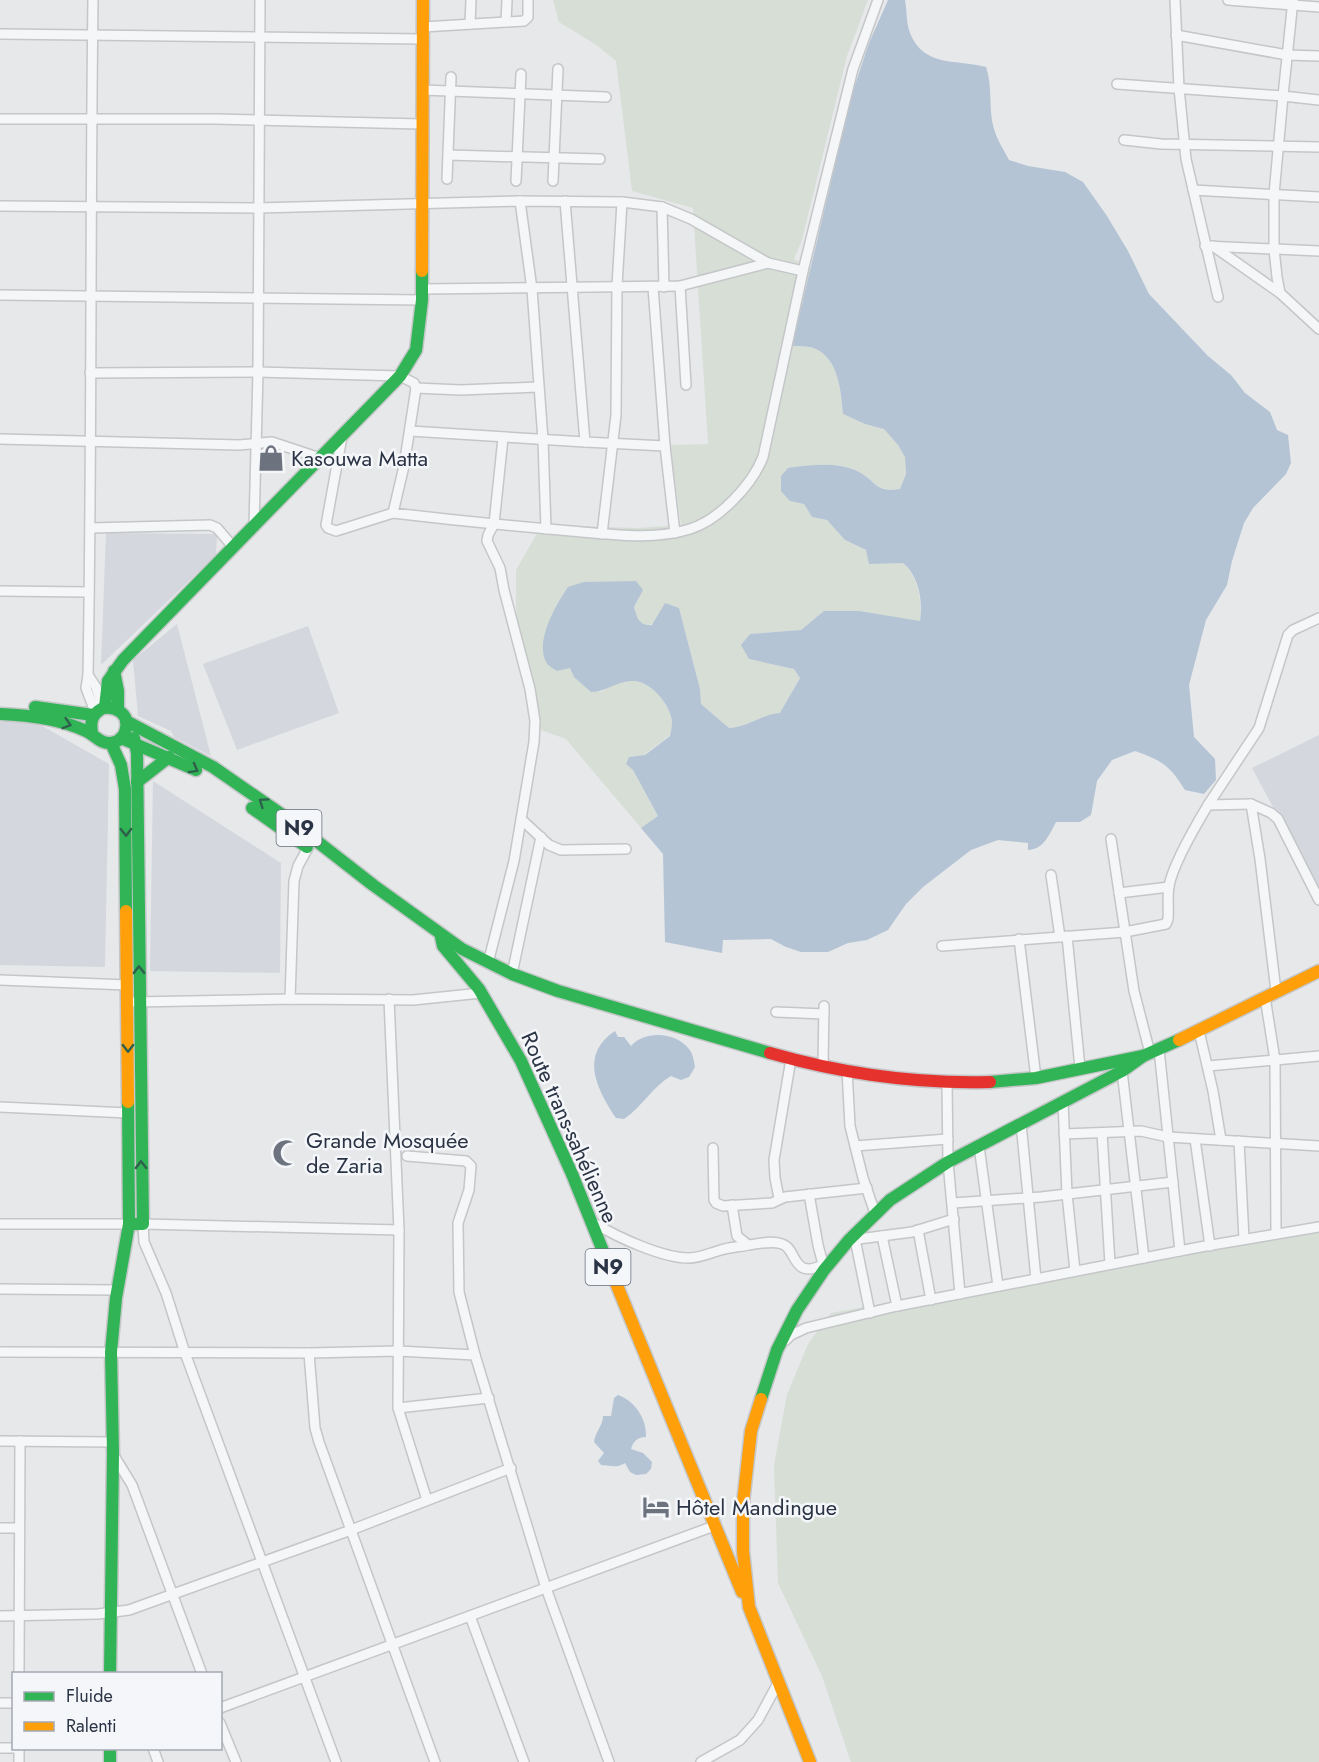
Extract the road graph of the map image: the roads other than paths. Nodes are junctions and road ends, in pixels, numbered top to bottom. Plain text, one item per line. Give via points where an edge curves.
1 (93, 0) edge
2 (260, 0) edge
3 (423, 0) edge
4 (471, 0) edge
5 (507, 0) edge
6 (528, 0) edge
7 (878, 0) edge
8 (1175, 0) edge
9 (1227, 0) edge
10 (1293, 3) edge
11 (1319, 7) edge
12 (506, 22) junction
13 (470, 24) junction
14 (422, 33) junction
15 (0, 34) edge
16 (92, 35) junction
17 (1176, 35) junction
18 (260, 36) junction
19 (1287, 55) junction
20 (1319, 56) edge
21 (558, 69) dead end
22 (520, 74) dead end
23 (451, 78) dead end
24 (1117, 84) dead end
25 (1179, 88) junction
26 (422, 90) junction
27 (450, 91) junction
28 (520, 94) junction
29 (558, 96) junction
30 (1283, 96) junction
31 (606, 98) dead end
32 (1319, 100) edge
33 (92, 118) junction
34 (0, 119) edge
35 (259, 120) junction
36 (421, 124) junction
37 (1124, 140) dead end
38 (1185, 143) junction
39 (1277, 145) junction
40 (1319, 147) edge
41 (448, 154) junction
42 (516, 157) junction
43 (555, 159) junction
44 (600, 159) dead end
45 (447, 179) dead end
46 (553, 181) dead end
47 (516, 182) dead end
48 (1193, 190) junction
49 (1274, 194) junction
50 (1319, 197) edge
51 (520, 201) junction
52 (565, 201) junction
53 (622, 202) junction
54 (421, 203) junction
55 (0, 206) edge
56 (91, 206) junction
57 (662, 207) junction
58 (258, 208) junction
59 (1209, 246) junction
60 (1274, 249) junction
61 (1319, 251) edge
62 (768, 263) junction
63 (803, 271) junction
64 (617, 286) junction
65 (680, 286) junction
66 (573, 287) junction
67 (653, 287) junction
68 (664, 287) junction
69 (532, 289) junction
70 (1280, 293) junction
71 (422, 294) junction
72 (0, 295) edge
73 (90, 296) junction
74 (257, 297) junction
75 (1218, 297) dead end
76 (1319, 329) edge
77 (258, 372) junction
78 (90, 373) junction
79 (400, 376) junction
80 (686, 385) dead end
81 (538, 387) junction
82 (416, 388) junction
83 (410, 431) junction
84 (342, 437) junction
85 (503, 438) junction
86 (0, 439) edge
87 (89, 440) junction
88 (543, 440) junction
89 (585, 442) junction
90 (256, 443) junction
91 (611, 444) junction
92 (665, 446) junction
93 (320, 458) junction
94 (393, 513) junction
95 (494, 525) junction
96 (254, 526) junction
97 (90, 528) junction
98 (546, 529) junction
99 (675, 533) junction
100 (602, 534) junction
101 (234, 548) junction
102 (0, 591) edge
103 (89, 592) junction
104 (1319, 618) edge
105 (114, 671) junction
106 (0, 705) edge
107 (118, 710) junction
108 (99, 711) junction
109 (0, 714) edge
110 (126, 721) junction
111 (92, 733) junction
112 (116, 741) junction
113 (137, 745) junction
114 (169, 757) junction
115 (138, 782) junction
116 (1251, 804) junction
117 (1208, 805) junction
118 (522, 820) junction
119 (541, 837) junction
120 (1112, 839) dead end
121 (311, 844) junction
122 (626, 849) dead end
123 (1051, 875) dead end
124 (1169, 887) junction
125 (1119, 893) junction
126 (1319, 900) edge
127 (1125, 932) junction
128 (1063, 936) junction
129 (442, 938) junction
130 (1019, 939) junction
131 (942, 946) dead end
132 (488, 963) junction
133 (1319, 971) edge
134 (512, 974) junction
135 (0, 980) edge
136 (128, 985) junction
137 (481, 993) junction
138 (1271, 994) junction
139 (290, 999) junction
140 (389, 999) junction
141 (134, 1002) junction
142 (776, 1012) dead end
143 (1199, 1031) junction
144 (1151, 1053) junction
145 (1319, 1056) edge
146 (791, 1059) junction
147 (1275, 1060) junction
148 (823, 1065) junction
149 (1208, 1066) junction
150 (1080, 1068) junction
151 (848, 1070) junction
152 (1122, 1071) junction
153 (1036, 1078) junction
154 (947, 1083) junction
155 (1063, 1102) junction
156 (0, 1107) edge
157 (128, 1113) junction
158 (1021, 1123) junction
159 (1130, 1131) junction
160 (1102, 1133) junction
161 (1064, 1134) junction
162 (1168, 1137) junction
163 (948, 1139) junction
164 (1195, 1139) junction
165 (1221, 1140) junction
166 (1239, 1141) junction
167 (1277, 1143) junction
168 (855, 1146) junction
169 (979, 1146) junction
170 (1319, 1146) edge
171 (713, 1148) dead end
172 (407, 1156) dead end
173 (948, 1162) junction
174 (1173, 1182) junction
175 (1137, 1187) junction
176 (867, 1188) junction
177 (1107, 1191) junction
178 (809, 1194) junction
179 (1067, 1194) junction
180 (779, 1198) junction
181 (1029, 1198) junction
182 (987, 1201) junction
183 (953, 1203) junction
184 (732, 1205) junction
185 (875, 1213) junction
186 (954, 1219) junction
187 (590, 1220) junction
188 (0, 1224) edge
189 (129, 1224) junction
190 (143, 1224) junction
191 (1319, 1227) edge
192 (399, 1230) junction
193 (918, 1230) junction
194 (1276, 1234) junction
195 (882, 1236) junction
196 (1244, 1239) junction
197 (852, 1240) junction
198 (748, 1245) junction
199 (1210, 1246) junction
200 (1180, 1251) junction
201 (1144, 1258) junction
202 (1110, 1264) junction
203 (823, 1267) junction
204 (1075, 1271) junction
205 (1036, 1279) junction
206 (998, 1286) junction
207 (0, 1290) edge
208 (117, 1290) junction
209 (960, 1294) junction
210 (931, 1300) junction
211 (897, 1306) junction
212 (870, 1313) junction
213 (777, 1350) junction
214 (398, 1351) junction
215 (0, 1352) edge
216 (111, 1352) junction
217 (185, 1353) junction
218 (309, 1353) junction
219 (475, 1355) junction
220 (489, 1398) junction
221 (398, 1408) junction
222 (0, 1441) edge
223 (20, 1441) junction
224 (113, 1448) junction
225 (511, 1468) junction
226 (427, 1500) junction
227 (714, 1526) junction
228 (0, 1527) edge
229 (19, 1528) junction
230 (351, 1530) junction
231 (261, 1561) junction
232 (546, 1588) junction
233 (172, 1595) junction
234 (749, 1607) junction
235 (111, 1613) junction
236 (0, 1616) edge
237 (470, 1616) junction
238 (19, 1617) junction
239 (392, 1645) junction
240 (19, 1672) edge
241 (110, 1672) edge
242 (201, 1672) edge
243 (304, 1677) junction
244 (778, 1683) junction
245 (222, 1707) edge
246 (222, 1728) edge
247 (236, 1762) edge
248 (336, 1762) edge
249 (435, 1762) edge
250 (524, 1762) edge
251 (609, 1762) edge
252 (701, 1762) edge
253 (810, 1762) edge

1 - 16 street
2 - 18 street
3 - 14 main road
4 - 13 street
5 - 12 street
6 - 12 street via 526,20
7 - 63 street via 853,69
8 - 17 street
9 - 10 street
10 - 11 street
10 - 19 street
12 - 13 street
13 - 14 street
14 - 18 street
14 - 26 main road
15 - 16 street
16 - 18 street
16 - 33 street
17 - 19 street
17 - 25 street
18 - 35 street
19 - 20 street
19 - 30 street
21 - 29 street
22 - 28 street
23 - 27 street
24 - 25 street
25 - 30 street
25 - 38 street
26 - 27 street
26 - 36 main road
27 - 28 street
27 - 41 street
28 - 29 street
28 - 42 street
29 - 31 street
29 - 43 street
30 - 32 street
30 - 39 street
33 - 34 street
33 - 35 street
33 - 56 street
35 - 36 street
35 - 58 street
36 - 54 main road
37 - 38 street
38 - 39 street
38 - 48 street
39 - 40 street
39 - 49 street
41 - 42 street
41 - 45 street
42 - 43 street
42 - 47 street
43 - 44 street
43 - 46 street
48 - 49 street
48 - 59 street
49 - 50 street
49 - 60 street
51 - 52 street
51 - 54 street
51 - 69 street
52 - 53 street
52 - 66 street
53 - 57 street
53 - 64 street
54 - 58 street
54 - 71 main road
55 - 56 street
56 - 58 street
56 - 73 street
57 - 62 street
57 - 68 street
58 - 74 street
59 - 60 street
59 - 70 street
59 - 75 street
60 - 61 street
60 - 70 street
62 - 63 street
62 - 65 street
63 - 99 street via 757,470 738,495 714,516 692,529
64 - 66 street
64 - 67 street
64 - 91 street via 617,391
65 - 68 street
65 - 80 street
66 - 69 street
66 - 89 street
67 - 68 street
67 - 92 street
69 - 71 street
69 - 81 street
70 - 76 street
71 - 74 street
71 - 79 main road via 416,350
72 - 73 street
73 - 74 street
73 - 78 street
74 - 77 street
77 - 78 street
77 - 79 street
77 - 90 street
78 - 87 street
79 - 82 street
79 - 84 main road
81 - 82 street
81 - 88 street
82 - 83 street
83 - 85 street
83 - 94 street
84 - 93 main road
84 - 94 street via 328,528 336,531
85 - 88 street
85 - 95 street
86 - 87 street
87 - 90 street
87 - 97 street
88 - 89 street
88 - 98 street
89 - 91 street
90 - 93 street via 282,444
90 - 96 street
91 - 92 street
91 - 100 street
92 - 99 street
93 - 96 main road
94 - 95 street
95 - 98 street
95 - 118 street via 487,541 500,568 534,708 534,742
96 - 101 main road
97 - 101 street via 210,525 218,528
97 - 103 street
98 - 100 street
99 - 100 street via 645,537
101 - 105 main road
102 - 103 street
103 - 108 street via 88,675 96,687
104 - 117 street via 1288,635 1259,728
105 - 107 main road
105 - 108 main road
106 - 108 main road
107 - 108 main road
107 - 110 main road, Route trans-sahélienne / N9
108 - 111 main road via 90,724
109 -> 111 main road, N9 via 48,719
110 - 112 main road via 126,729
110 - 113 main road
121 -> 110 main road, Route trans-sahélienne / N9 via 291,821 213,767
111 - 112 main road, Route trans-sahélienne / N9 via 99,741
112 - 113 main road, Route trans-sahélienne / N9
112 -> 136 main road via 124,774
113 - 114 main road, Route trans-sahélienne / N9
113 - 115 main road
114 - 115 main road
114 -> 121 main road, Route trans-sahélienne / N9 via 196,770
141 -> 115 main road
116 - 117 street
116 - 126 street via 1278,819
116 - 138 street via 1260,859
117 - 124 street
118 - 119 street
118 - 132 street
119 - 122 street via 561,850
119 - 134 street
120 - 125 street
121 - 129 main road, Route trans-sahélienne / N9
121 - 139 street via 294,881
123 - 128 street
124 - 125 street
124 - 127 street via 1168,923
125 - 127 street
127 - 128 street
127 - 144 street via 1138,1009
128 - 130 street
128 - 150 street
129 - 132 main road, Route trans-sahélienne / N9
129 - 137 main road, Route trans-sahélienne / N9
130 - 131 street
130 - 153 street
132 - 134 main road, Route trans-sahélienne / N9
133 - 138 main road
134 - 146 main road, Route trans-sahélienne / N9 via 606,1006
135 - 136 street
136 - 141 main road
137 - 140 street
137 - 187 main road, Route trans-sahélienne / N9 via 521,1061
138 - 143 main road
138 - 147 street
139 - 140 street
139 - 141 street
140 - 192 street
141 -> 157 main road
190 -> 141 main road
142 - 148 street via 824,1010
143 - 144 main road
143 - 149 street
144 - 150 main road, Route trans-sahélienne / N9
144 - 152 main road
144 - 162 street
145 - 147 street
146 - 148 main road, Route trans-sahélienne / N9
146 - 180 street via 774,1160
147 - 149 street
147 - 167 street
148 - 151 main road, Route trans-sahélienne / N9
149 - 165 street
150 - 153 main road, Route trans-sahélienne / N9
151 - 154 main road, Route trans-sahélienne / N9
151 - 168 street via 850,1126
152 - 155 main road
152 - 159 street
153 - 154 main road, Route trans-sahélienne / N9
154 - 163 street
155 - 158 main road
155 - 161 street
156 - 157 street
157 - 189 main road
158 - 169 main road
158 - 181 street
159 - 160 street
159 - 162 street
159 - 175 street
160 - 161 street
160 - 177 street
161 - 179 street
162 - 164 street
162 - 174 street
163 - 168 street
163 - 173 street
164 - 165 street
164 - 199 street
165 - 166 street
166 - 167 street
166 - 196 street
167 - 170 street
167 - 194 street
168 - 176 street
169 - 173 main road
169 - 182 street
171 - 184 street via 714,1200 723,1206
172 - 219 street via 466,1161 471,1166 469,1190 458,1223 458,1267 459,1292
173 - 183 street
173 - 185 main road
174 - 175 street
174 - 200 street
175 - 177 street
175 - 201 street
176 - 178 street
176 - 185 street
177 - 179 street
177 - 202 street
178 - 180 street
178 - 203 street
179 - 181 street
179 - 204 street
180 - 184 street via 771,1203
181 - 182 street
181 - 205 street
182 - 183 street
182 - 206 street
183 - 186 street
184 - 198 street via 737,1236
185 - 197 main road
186 - 193 street
186 - 209 street
187 - 198 street via 645,1247 683,1257
187 - 227 main road, Route trans-sahélienne / N9
188 - 189 street
189 - 190 main road
189 - 208 main road
190 - 192 street
190 - 217 street via 144,1242
191 - 194 street
192 - 214 street
193 - 195 street
193 - 210 street
194 - 196 street
195 - 197 street
195 - 211 street
196 - 199 street
197 - 203 main road
197 - 212 street
198 - 203 street via 782,1244 800,1266
199 - 200 street
200 - 201 street
201 - 202 street
202 - 204 street
203 - 213 main road
204 - 205 street
205 - 206 street
206 - 209 street
207 - 208 street
208 - 216 main road
209 - 210 street
210 - 211 street
211 - 212 street
212 - 213 street via 806,1328
213 - 234 main road via 751,1431 746,1466 744,1551
214 - 218 street
214 - 219 street
214 - 221 street
215 - 216 street
216 - 217 street
216 - 224 main road
217 - 218 street
217 - 231 street
218 - 230 street via 318,1443
219 - 220 street
220 - 221 street
220 - 225 street
221 - 226 street
222 - 223 street
223 - 224 street
223 - 229 street
224 - 233 street via 132,1485
224 - 235 main road
225 - 226 street
225 - 232 street
226 - 230 street
227 - 232 street
227 - 234 main road, Route trans-sahélienne / N9
228 - 229 street
229 - 238 street
230 - 231 street
230 - 239 street
231 - 233 street
231 - 243 street
232 - 237 street
232 - 251 street
233 - 235 street
233 - 242 street
234 - 244 main road
235 - 238 street
235 - 241 main road
236 - 238 street
237 - 239 street
237 - 250 street
238 - 240 street
239 - 243 street
239 - 249 street
243 - 245 street
243 - 248 street
244 - 252 street via 758,1720 740,1740
244 - 253 main road
246 - 247 street

